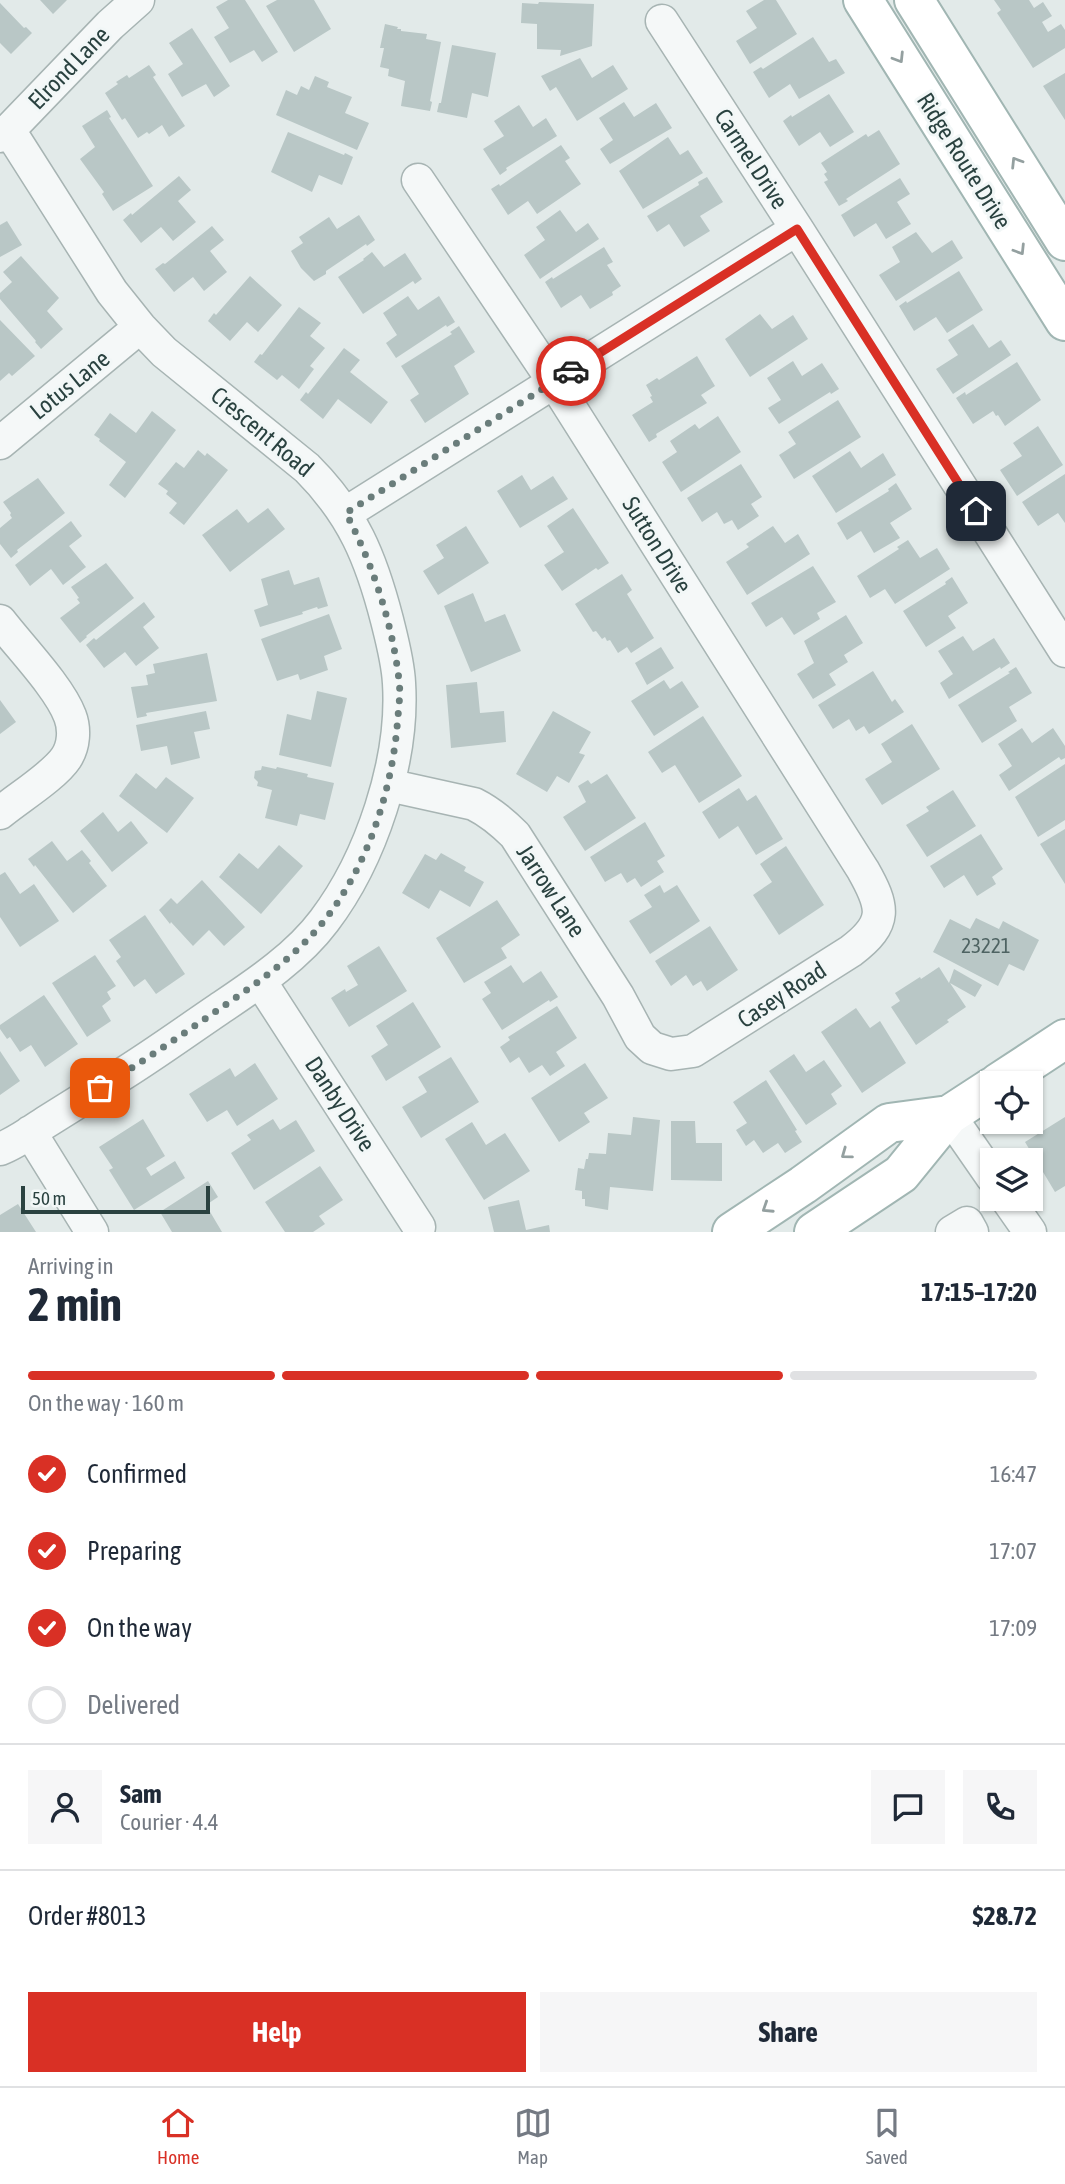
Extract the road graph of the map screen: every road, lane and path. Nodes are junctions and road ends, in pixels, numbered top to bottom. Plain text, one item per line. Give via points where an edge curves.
1 (138, 0) edge
2 (863, 0) edge
3 (914, 0) edge
4 (662, 21) dead end
5 (5, 133) edge
6 (418, 180) dead end
7 (797, 229) junction
8 (1065, 240) edge
9 (1065, 321) edge
10 (140, 327) junction
11 (554, 382) junction
12 (0, 443) edge
13 (346, 513) junction
14 (0, 621) edge
15 (1065, 651) edge
16 (388, 785) junction
17 (0, 813) edge
18 (880, 917) joint
19 (260, 981) junction
20 (1065, 1039) edge
21 (671, 1055) joint
22 (1016, 1071) edge
23 (980, 1095) edge
24 (949, 1115) junction
25 (30, 1132) junction
26 (0, 1149) edge
27 (980, 1160) edge
28 (1015, 1211) edge
29 (419, 1227) dead end
30 (92, 1232) edge
31 (732, 1232) edge
32 (814, 1232) edge
33 (952, 1232) edge
34 (972, 1232) edge
35 (1030, 1232) edge

1 - 5 street, Elrond Lane
2 -> 9 main road, Ridge Route Drive
8 -> 3 main road, Ridge Route Drive
4 - 7 street, Carmel Drive
5 - 10 street, Crescent Road
6 - 11 street, Sutton Drive
7 - 11 street
7 - 15 street, Carmel Drive
10 - 12 street, Lotus Lane
10 - 13 street, Crescent Road via 164,352 307,468
11 - 13 street
11 - 18 street, Sutton Drive via 863,870 876,893
13 - 16 street, Crescent Road via 379,593 399,683
14 - 17 street via 63,701 74,738 68,756 57,768
16 - 19 street, Crescent Road via 370,844 324,922
16 - 21 street, Jarrow Lane via 474,804 502,821 530,858 640,1037
18 - 21 street, Casey Road via 868,938 851,951 711,1041
19 - 25 street, Crescent Road
19 - 29 street, Danby Drive
20 - 22 main road
23 - 24 main road
24 - 27 street
24 -> 31 main road via 889,1123
24 - 32 main road via 901,1174
25 - 26 street, Crescent Road
25 - 30 street
28 - 35 street
33 - 34 street via 967,1223

